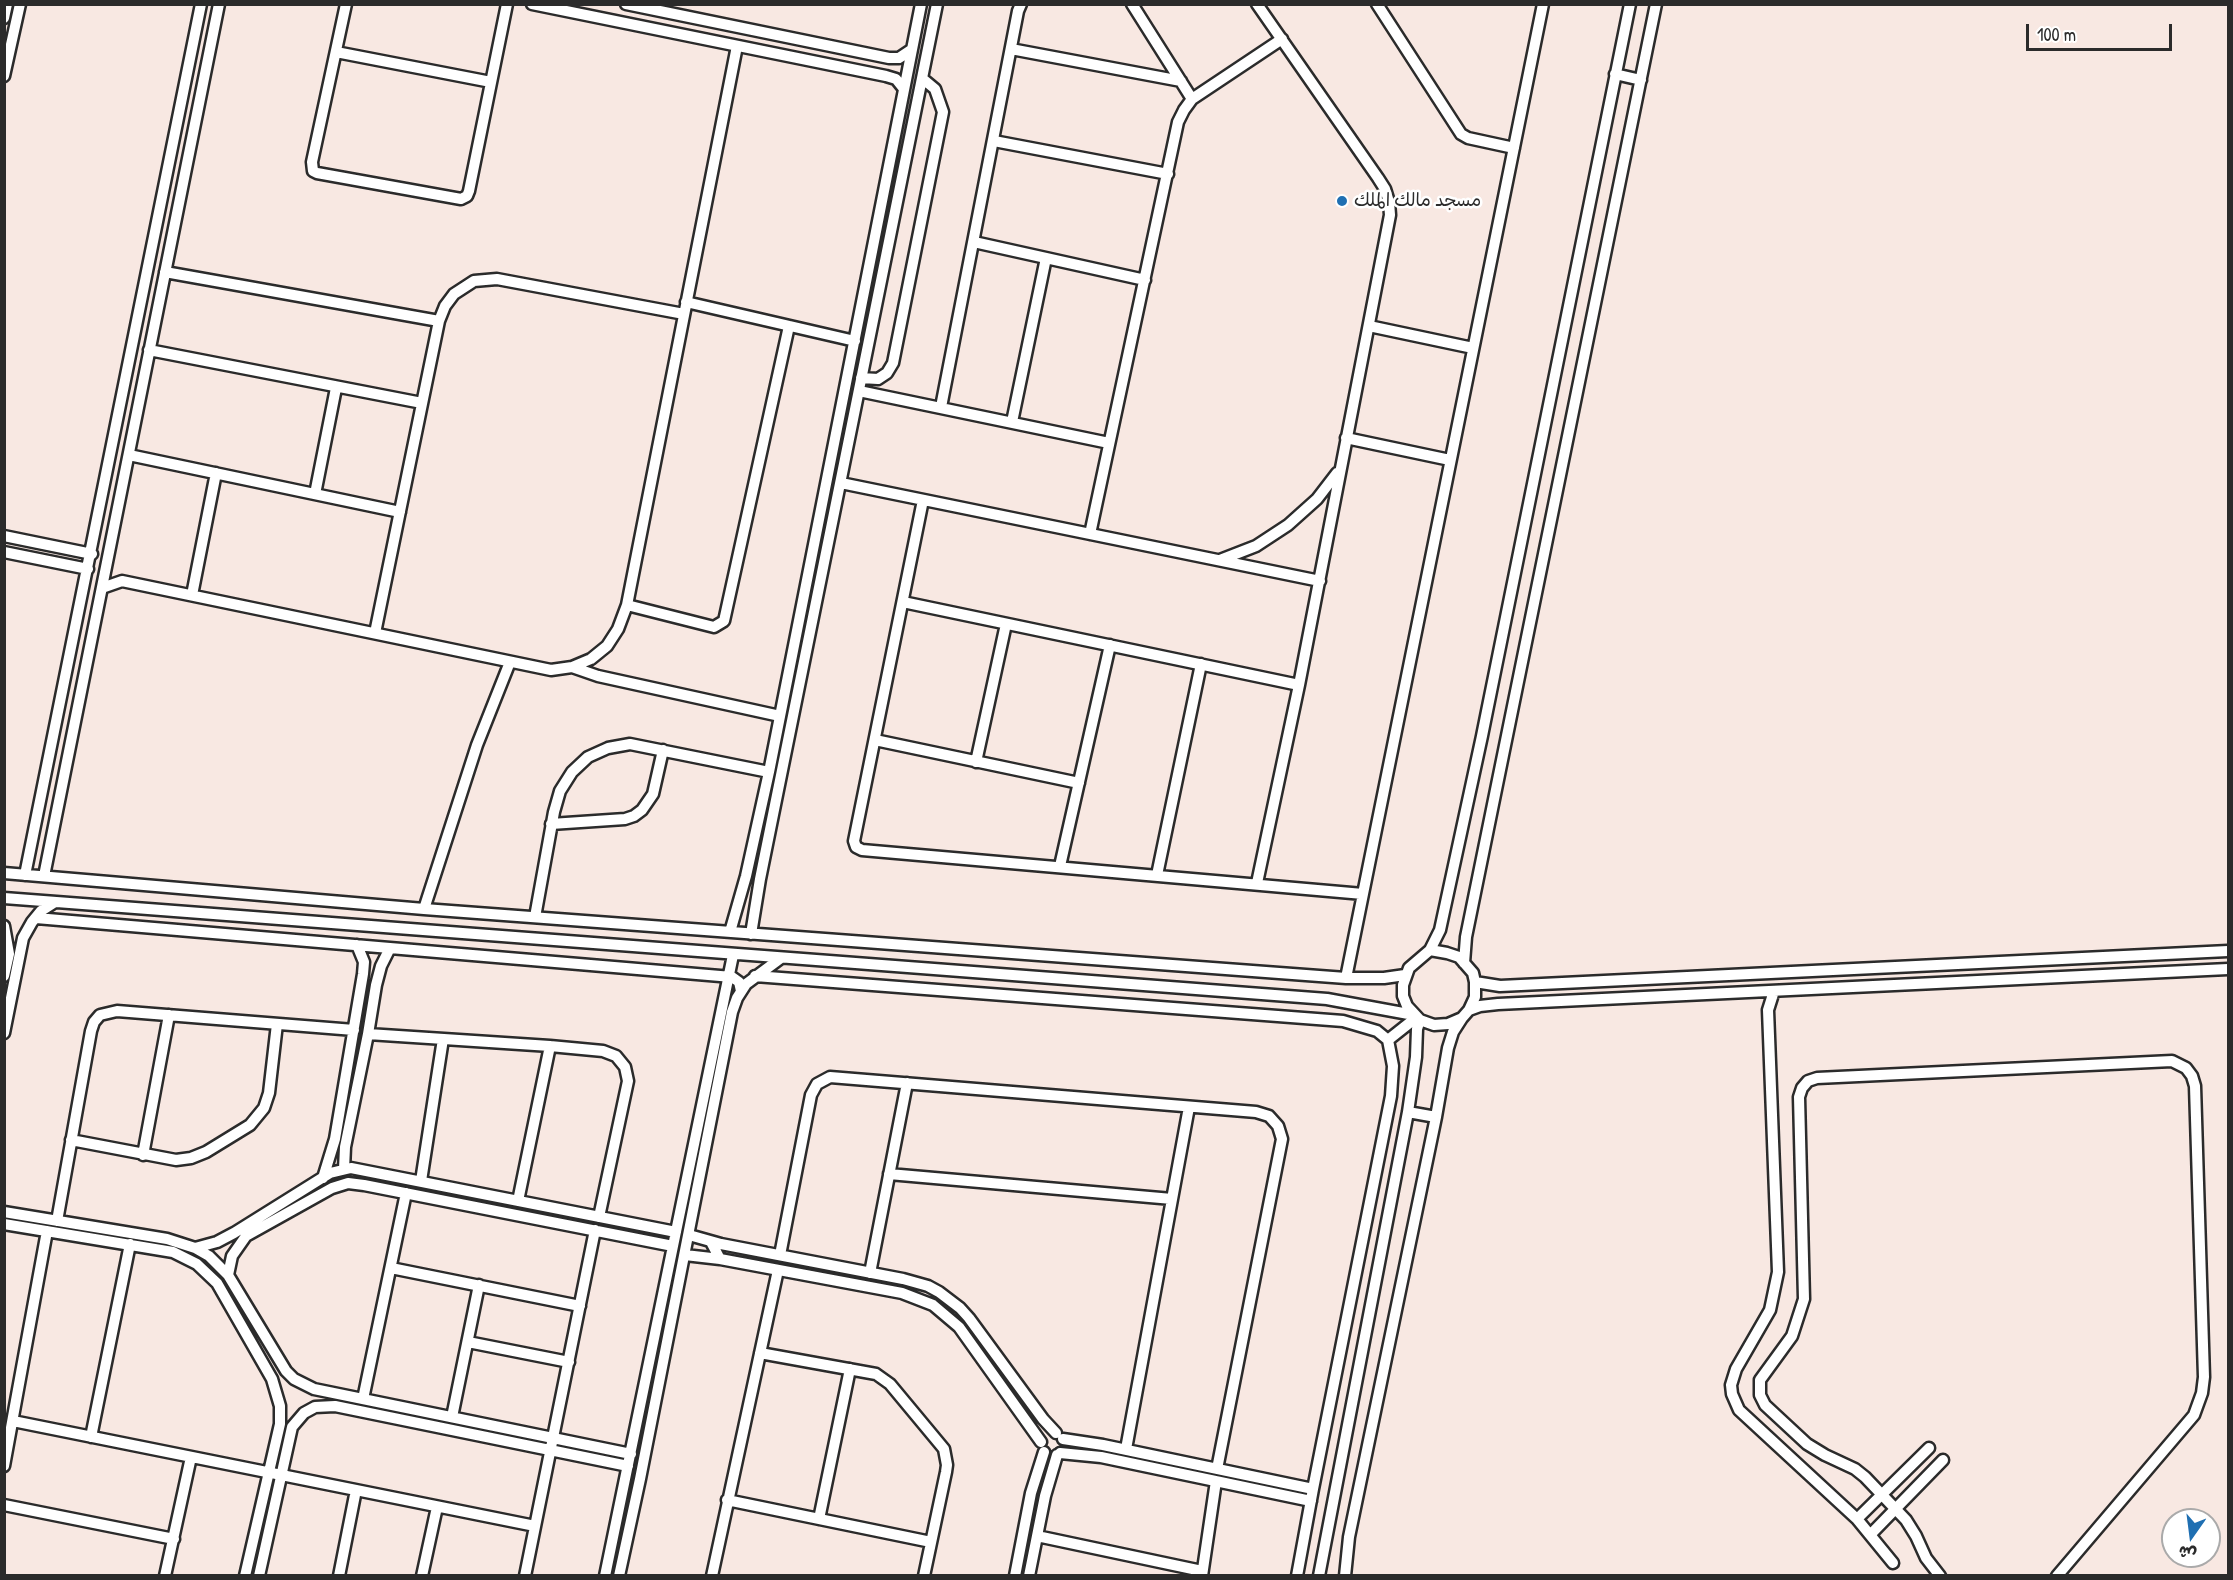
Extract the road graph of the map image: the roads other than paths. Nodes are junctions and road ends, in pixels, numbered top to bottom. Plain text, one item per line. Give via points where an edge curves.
1 (7, 4) edge
2 (20, 4) edge
3 (201, 4) edge
4 (219, 4) edge
5 (346, 4) edge
6 (507, 4) edge
7 (532, 4) edge
8 (626, 4) edge
9 (921, 4) edge
10 (937, 4) edge
11 (1022, 4) edge
12 (1132, 4) edge
13 (1257, 4) edge
14 (1377, 4) edge
15 (1543, 4) edge
16 (1630, 4) edge
17 (1656, 4) edge
18 (4, 18) edge
19 (1282, 39) junction
20 (737, 46) junction
21 (1011, 49) junction
22 (911, 50) junction
23 (336, 52) junction
24 (1615, 74) junction
25 (4, 76) edge
26 (923, 79) junction
27 (1641, 80) junction
28 (1181, 81) junction
29 (491, 82) junction
30 (904, 89) junction
31 (1192, 99) junction
32 (994, 141) junction
33 (1514, 148) junction
34 (1168, 174) junction
35 (159, 211) junction
36 (176, 214) junction
37 (974, 242) junction
38 (1046, 258) junction
39 (165, 272) junction
40 (1145, 280) junction
41 (863, 300) junction
42 (686, 302) junction
43 (877, 303) junction
44 (684, 314) junction
45 (439, 321) junction
46 (789, 326) junction
47 (1369, 326) junction
48 (855, 340) junction
49 (1473, 348) junction
50 (149, 350) junction
51 (861, 378) junction
52 (336, 388) junction
53 (859, 391) junction
54 (422, 403) junction
55 (941, 407) junction
56 (1012, 422) junction
57 (1346, 438) junction
58 (1109, 443) junction
59 (129, 454) junction
60 (1450, 460) junction
61 (1340, 468) junction
62 (216, 473) junction
63 (841, 483) junction
64 (315, 494) junction
65 (923, 500) junction
66 (400, 512) junction
67 (1089, 534) junction
68 (4, 536) edge
69 (4, 552) edge
70 (92, 554) junction
71 (1219, 560) junction
72 (106, 567) junction
73 (88, 569) junction
74 (122, 581) junction
75 (1320, 581) junction
76 (102, 588) junction
77 (192, 595) junction
78 (903, 602) junction
79 (627, 605) junction
80 (1006, 624) junction
81 (375, 633) junction
82 (1110, 645) junction
83 (72, 647) junction
84 (89, 651) junction
85 (510, 662) junction
86 (1201, 664) junction
87 (572, 667) junction
88 (1299, 686) junction
89 (780, 716) junction
90 (874, 740) junction
91 (663, 750) junction
92 (976, 762) junction
93 (769, 772) junction
94 (1079, 783) junction
95 (551, 824) junction
96 (1060, 866) junction
97 (4, 873) edge
98 (25, 875) junction
99 (1157, 875) junction
100 (44, 876) junction
101 (746, 876) junction
102 (760, 879) junction
103 (1257, 883) junction
104 (1363, 894) junction
105 (4, 898) edge
106 (56, 902) junction
107 (424, 909) junction
108 (440, 910) junction
109 (535, 917) junction
110 (36, 918) junction
111 (4, 926) edge
112 (26, 932) junction
113 (437, 932) junction
114 (730, 932) junction
115 (751, 934) junction
116 (357, 945) junction
117 (390, 948) junction
118 (1430, 950) junction
119 (2229, 951) edge
120 (733, 955) junction
121 (782, 958) junction
122 (1464, 963) junction
123 (1948, 964) junction
124 (364, 968) junction
125 (2229, 969) edge
126 (379, 970) junction
127 (1405, 975) junction
128 (4, 976) edge
129 (755, 976) junction
130 (728, 977) junction
131 (1346, 978) junction
132 (1476, 982) junction
133 (1950, 983) junction
134 (1546, 985) junction
135 (741, 991) junction
136 (1774, 991) junction
137 (1548, 1003) junction
138 (1465, 1014) junction
139 (169, 1015) junction
140 (1417, 1017) junction
141 (277, 1024) junction
142 (354, 1030) junction
143 (4, 1032) edge
144 (368, 1034) junction
145 (443, 1039) junction
146 (1388, 1040) junction
147 (550, 1046) junction
148 (907, 1083) junction
149 (342, 1100) junction
150 (354, 1102) junction
151 (1189, 1107) junction
152 (1408, 1112) junction
153 (1436, 1117) junction
154 (71, 1140) junction
155 (693, 1146) junction
156 (706, 1149) junction
157 (144, 1155) junction
158 (344, 1169) junction
159 (889, 1174) junction
160 (323, 1178) junction
161 (421, 1181) junction
162 (406, 1193) junction
163 (1172, 1199) junction
164 (518, 1201) junction
165 (4, 1212) edge
166 (599, 1217) junction
167 (57, 1221) junction
168 (4, 1224) edge
169 (595, 1230) junction
170 (47, 1231) junction
171 (676, 1232) junction
172 (689, 1235) junction
173 (711, 1242) junction
174 (130, 1244) junction
175 (673, 1246) junction
176 (195, 1248) junction
177 (685, 1255) junction
178 (780, 1255) junction
179 (720, 1259) junction
180 (391, 1268) junction
181 (778, 1270) junction
182 (870, 1273) junction
183 (228, 1275) junction
184 (479, 1286) junction
185 (580, 1306) junction
186 (468, 1342) junction
187 (760, 1353) junction
188 (650, 1359) junction
189 (663, 1361) junction
190 (568, 1362) junction
191 (850, 1369) junction
192 (363, 1399) junction
193 (452, 1417) junction
194 (13, 1421) junction
195 (1060, 1436) junction
196 (91, 1437) junction
197 (553, 1438) junction
198 (1042, 1447) junction
199 (1929, 1448) dead end
200 (1126, 1449) junction
201 (551, 1450) junction
202 (631, 1454) junction
203 (1059, 1454) junction
204 (191, 1457) junction
205 (1943, 1460) dead end
206 (4, 1466) edge
207 (628, 1466) junction
208 (1217, 1469) junction
209 (268, 1473) junction
210 (281, 1475) junction
211 (1216, 1481) junction
212 (356, 1490) junction
213 (1312, 1495) junction
214 (1883, 1495) junction
215 (728, 1500) junction
216 (4, 1505) edge
217 (437, 1506) junction
218 (1895, 1508) junction
219 (819, 1519) junction
220 (1857, 1519) junction
221 (535, 1526) junction
222 (1870, 1535) junction
223 (1037, 1536) junction
224 (174, 1539) junction
225 (932, 1542) junction
226 (1893, 1563) dead end
227 (1202, 1573) edge
228 (165, 1575) edge
229 (245, 1575) edge
230 (259, 1575) edge
231 (339, 1575) edge
232 (422, 1575) edge
233 (525, 1575) edge
234 (605, 1575) edge
235 (618, 1575) edge
236 (712, 1575) edge
237 (924, 1575) edge
238 (1015, 1575) edge
239 (1029, 1575) edge
240 (1297, 1575) edge
241 (1319, 1575) edge
242 (1345, 1575) edge
243 (1940, 1575) edge
244 (2057, 1575) edge

1 - 18 street
2 - 25 street
3 - 35 street
4 - 36 street
5 - 23 street
6 - 29 street
7 - 20 street
8 - 22 street via 889,58 899,58
9 - 22 street
10 - 26 street
11 - 21 street
12 - 28 street
13 - 19 street
14 - 33 street via 1461,134
15 - 33 street
16 - 24 street
17 - 27 street
19 - 31 street
19 - 47 street via 1378,178 1389,202 1390,215
20 - 30 street via 886,76
20 - 42 street
21 - 28 street
21 - 32 street
22 - 30 street
23 - 29 street
23 - 29 street via 311,166 317,173 455,199 467,196
24 - 27 street
24 - 118 street via 1472,780 1440,930
26 - 43 street
26 - 51 street via 935,89 943,112 893,363 878,378
27 - 122 street via 1466,937
28 - 31 street
30 - 41 street
31 - 34 street via 1178,122
32 - 34 street
32 - 37 street
33 - 49 street
34 - 40 street
35 - 36 street
35 - 70 street
36 - 39 street
37 - 38 street
37 - 55 street
38 - 40 street
38 - 56 street
39 - 45 street
39 - 50 street
40 - 58 street
41 - 43 street
41 - 48 street
42 - 44 street
42 - 46 street
43 - 51 street
44 - 45 street via 489,278 467,284 454,294
44 - 79 street
45 - 54 street
46 - 48 street
46 - 79 street via 724,621 714,627
47 - 49 street
47 - 57 street
48 - 89 street
49 - 60 street
50 - 52 street
50 - 59 street
51 - 53 street
52 - 54 street
52 - 64 street
53 - 55 street
53 - 63 street
54 - 66 street
55 - 56 street
56 - 58 street
57 - 60 street
57 - 61 street
58 - 67 street
59 - 62 street
59 - 72 street
60 - 104 street
61 - 71 street via 1317,499 1288,525 1256,546
61 - 75 street
62 - 64 street
62 - 77 street
63 - 65 street
63 - 102 street
64 - 66 street
65 - 67 street
65 - 78 street
66 - 81 street
67 - 71 street
68 - 70 street
69 - 73 street
70 - 73 street
71 - 75 street
72 - 74 street
72 - 76 street
73 - 83 street
74 - 76 street
74 - 77 street
75 - 88 street
76 - 84 street
77 - 81 street
78 - 80 street
78 - 90 street
79 - 87 street via 607,646
80 - 82 street
80 - 92 street
81 - 85 street
82 - 86 street
82 - 94 street
83 - 84 street
83 - 98 street
84 - 100 street
85 - 87 street via 551,669
85 - 107 street via 477,745
86 - 88 street
86 - 99 street
87 - 89 street
88 - 103 street
89 - 93 street
90 - 92 street
90 - 96 street via 854,841 859,849
91 - 93 street
91 - 95 street via 630,744 588,757 560,791
91 - 95 street via 653,794 634,816
92 - 94 street
93 - 101 street
94 - 96 street
95 - 109 street
96 - 99 street
97 - 98 street
98 - 100 street
99 - 103 street
100 - 107 street
101 - 102 street
101 - 114 street
102 - 115 street
103 - 104 street
104 - 131 street
105 - 106 street
106 - 110 street
106 - 113 street
107 - 108 street
108 - 109 street
108 - 113 street
109 - 114 street
110 - 112 street
110 - 116 street
111 - 112 street
111 - 128 street via 9,954
112 - 143 street
113 - 120 street
114 - 115 street
115 - 131 street
116 - 117 street
116 - 124 street
117 - 126 street
117 - 130 street
118 - 122 street via 1448,952
118 - 127 street
119 - 123 street
120 - 121 street
120 - 130 street
121 - 129 street
121 - 140 street via 1327,999
122 - 132 street
123 - 133 street
123 - 134 street
124 - 126 street
124 - 142 street
125 - 133 street
126 - 144 street
127 - 131 street
127 - 140 street via 1403,996
129 - 135 street
129 - 146 street via 1343,1021 1377,1031
130 - 135 street via 739,982
130 - 155 street
132 - 134 street via 1500,987
132 - 138 street via 1475,997
133 - 136 street
134 - 137 street
135 - 156 street via 732,1012
136 - 137 street
136 - 220 street via 1768,1010 1778,1272 1770,1310 1736,1369 1732,1394 1745,1416
137 - 138 street via 1489,1005
138 - 140 street via 1441,1025
138 - 153 street via 1448,1048
139 - 141 street
139 - 154 street via 111,1011 97,1018 91,1030
139 - 157 street
140 - 146 street
140 - 152 street
141 - 142 street
141 - 157 street via 269,1094 256,1120 191,1158
142 - 149 street
144 - 145 street
144 - 150 street
145 - 147 street
145 - 161 street
146 - 213 street via 1393,1066 1391,1096
147 - 164 street
147 - 166 street via 610,1053 621,1061 627,1074
148 - 151 street
148 - 159 street
148 - 178 street via 830,1077 812,1090
149 - 150 street
149 - 160 street via 331,1158
150 - 158 street
151 - 163 street
151 - 208 street via 1263,1113 1274,1120 1282,1139
152 - 153 street
152 - 241 street
153 - 242 street via 1349,1537
154 - 157 street
154 - 167 street
155 - 156 street
155 - 171 street
156 - 172 street
158 - 160 street
158 - 161 street via 358,1168
159 - 163 street
159 - 182 street
160 - 176 street via 226,1238
161 - 164 street
162 - 169 street
162 - 180 street
162 - 183 street via 356,1183 332,1188 246,1236 232,1256
163 - 200 street
164 - 166 street
165 - 167 street
166 - 171 street
167 - 176 street via 167,1239
168 - 170 street
169 - 175 street
169 - 185 street
170 - 174 street
170 - 194 street
171 - 175 street
172 - 173 street
172 - 177 street
173 - 178 street
173 - 179 street
174 - 196 street
174 - 209 street via 185,1257 208,1272 224,1294 279,1397 280,1424
175 - 188 street
176 - 183 street
177 - 179 street
177 - 189 street
178 - 182 street
179 - 181 street
180 - 184 street
180 - 192 street
181 - 187 street
181 - 198 street via 902,1293 933,1305 959,1327
182 - 195 street via 928,1286 955,1304
183 - 192 street via 279,1361 294,1379 314,1389
184 - 185 street
184 - 186 street
185 - 190 street
186 - 190 street
186 - 193 street
187 - 191 street
187 - 215 street
188 - 189 street
188 - 202 street
189 - 235 street
190 - 197 street
191 - 219 street
191 - 225 street via 876,1374 890,1384 944,1449 946,1472
192 - 193 street
193 - 197 street
194 - 196 street
194 - 206 street
195 - 198 street via 1046,1434
195 - 200 street
195 - 203 street via 1064,1447
196 - 204 street
197 - 201 street
197 - 202 street
198 - 203 street via 1050,1456
198 - 238 street
199 - 214 street
200 - 208 street
201 - 207 street
201 - 210 street via 322,1405 309,1409 295,1422
201 - 221 street
202 - 207 street
203 - 211 street via 1091,1455
203 - 223 street
204 - 209 street
204 - 224 street
205 - 218 street
207 - 234 street
208 - 213 street
209 - 210 street
209 - 229 street
210 - 212 street
210 - 230 street
211 - 213 street
211 - 227 street
212 - 217 street
212 - 231 street
213 - 240 street
214 - 218 street
214 - 220 street
214 - 244 street via 1855,1469 1807,1444 1765,1405 1759,1390 1762,1375 1792,1336 1804,1299 1799,1097 1802,1088 1817,1078 2177,1063 2189,1072 2195,1086 2202,1393 2194,1415
215 - 219 street
215 - 236 street
216 - 224 street
217 - 221 street
217 - 232 street
218 - 222 street
218 - 243 street
219 - 225 street
220 - 222 street
221 - 233 street
222 - 226 street
223 - 227 street
223 - 239 street
224 - 228 street
225 - 237 street

